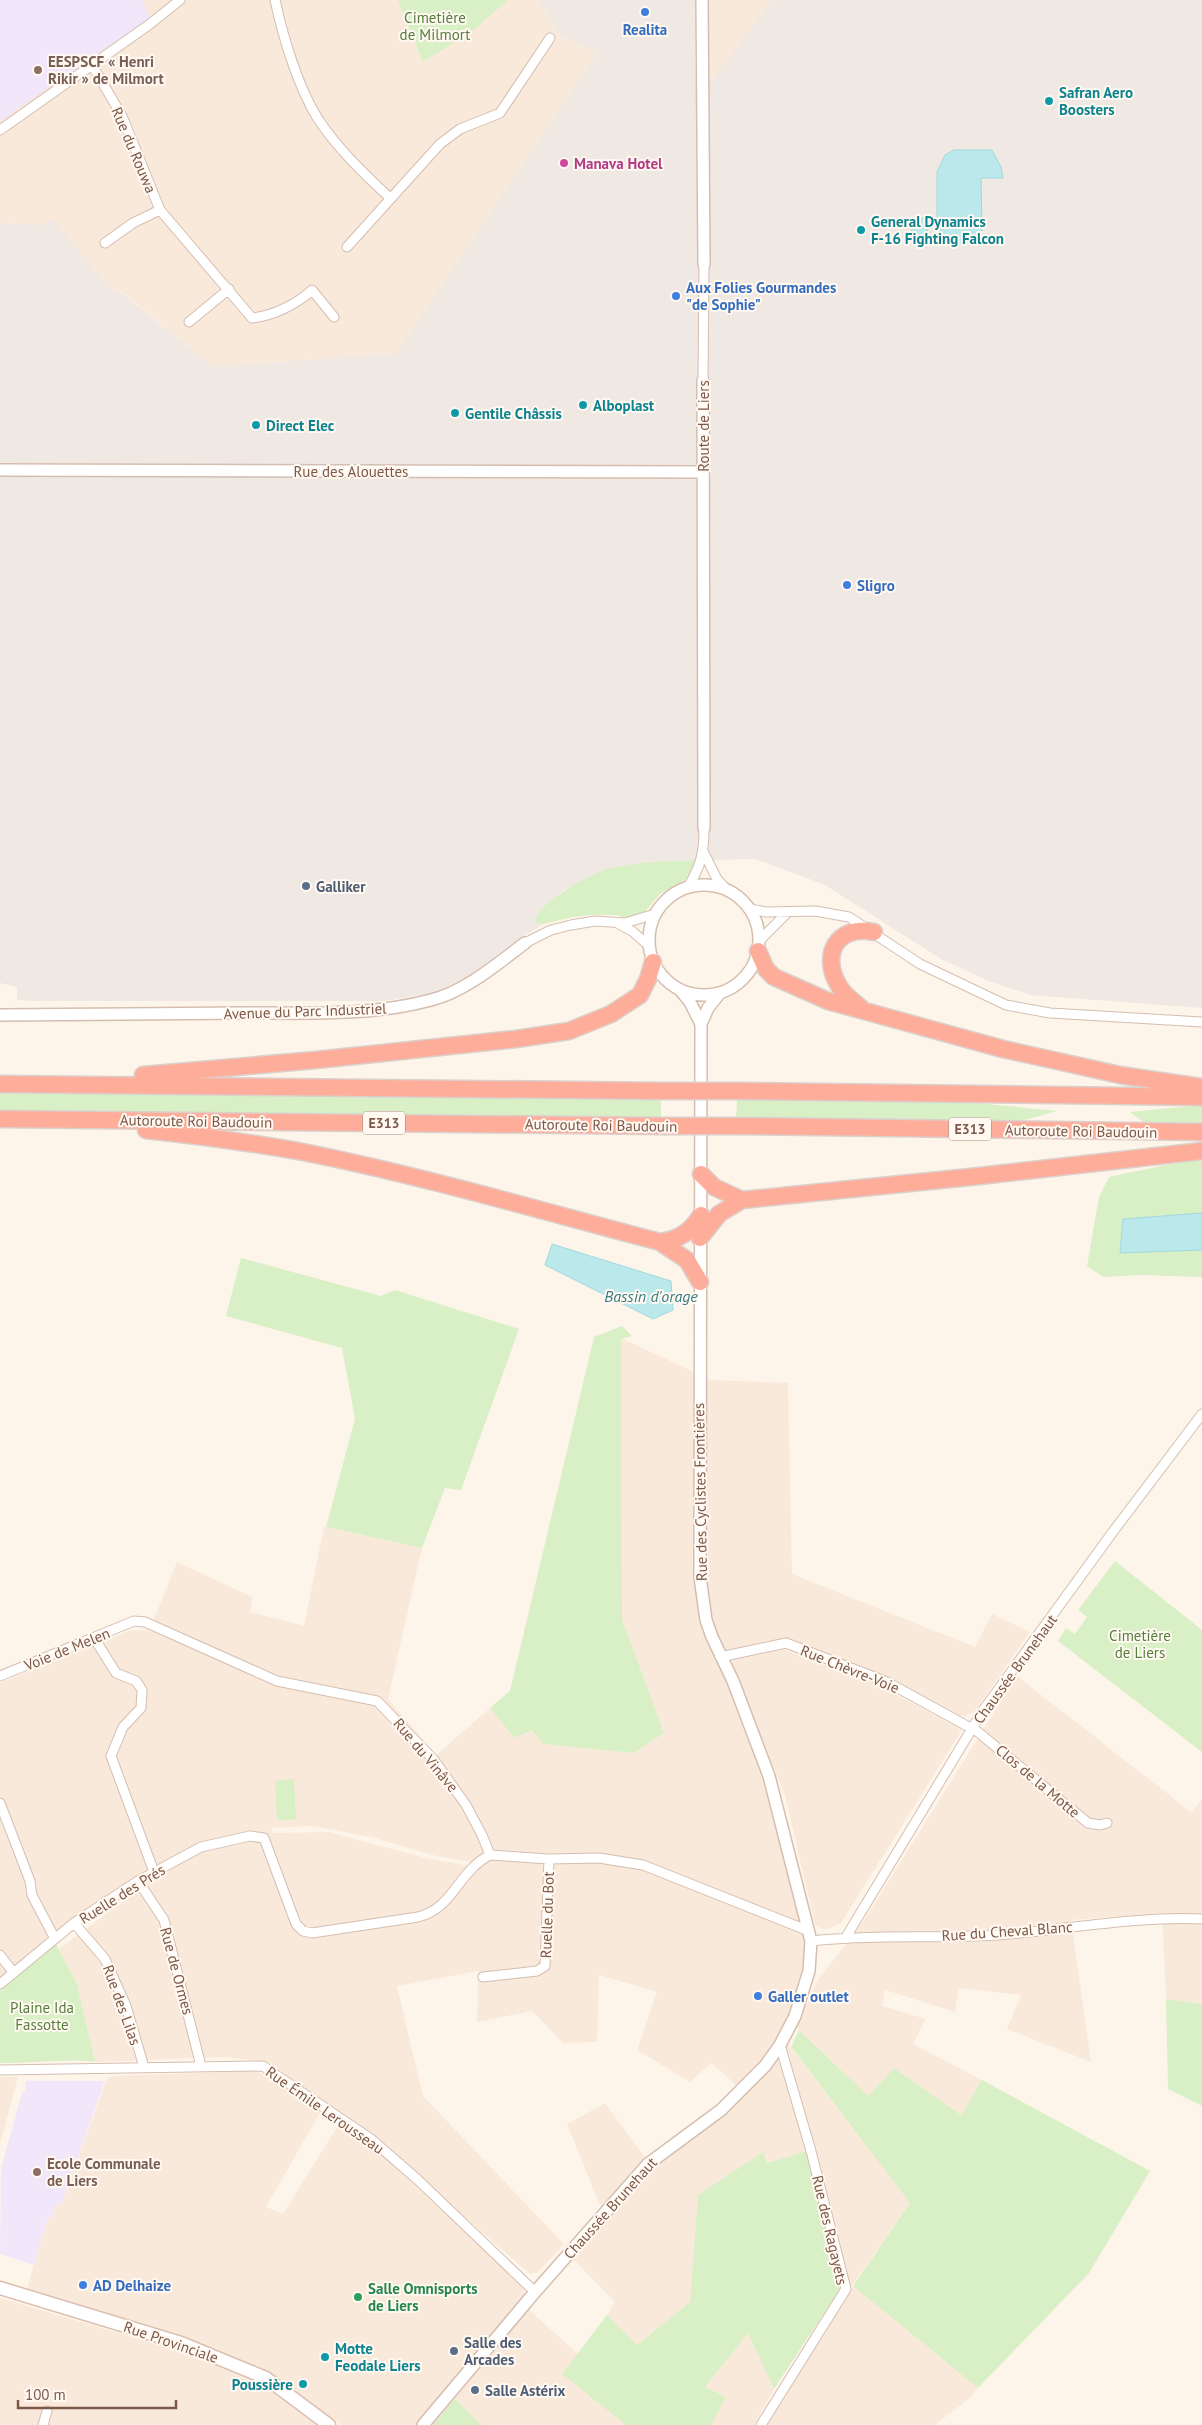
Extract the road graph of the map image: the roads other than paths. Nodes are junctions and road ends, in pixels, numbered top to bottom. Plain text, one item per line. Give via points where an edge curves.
1 (180, 0) edge
2 (275, 0) edge
3 (702, 0) edge
4 (550, 38) dead end
5 (92, 65) junction
6 (0, 130) edge
7 (390, 198) junction
8 (160, 210) junction
9 (105, 243) dead end
10 (347, 247) dead end
11 (704, 264) joint
12 (228, 288) junction
13 (334, 317) dead end
14 (189, 322) dead end
15 (703, 381) joint
16 (0, 470) edge
17 (702, 472) junction
18 (704, 828) joint
19 (704, 853) junction
20 (688, 887) junction
21 (726, 889) junction
22 (750, 909) junction
23 (788, 912) junction
24 (655, 914) junction
25 (619, 924) junction
26 (874, 932) junction
27 (525, 943) joint
28 (649, 946) junction
29 (759, 946) junction
30 (653, 962) junction
31 (681, 990) junction
32 (720, 993) junction
33 (867, 1012) junction
34 (0, 1015) edge
35 (1202, 1022) edge
36 (701, 1024) junction
37 (0, 1084) edge
38 (115, 1084) junction
39 (1202, 1087) edge
40 (1202, 1097) edge
41 (0, 1119) edge
42 (105, 1120) junction
43 (1202, 1132) edge
44 (1202, 1151) edge
45 (701, 1174) junction
46 (742, 1200) junction
47 (701, 1214) junction
48 (700, 1238) junction
49 (660, 1242) junction
50 (700, 1282) junction
51 (1202, 1414) edge
52 (134, 1621) joint
53 (94, 1638) junction
54 (720, 1656) junction
55 (0, 1676) edge
56 (972, 1728) junction
57 (0, 1803) edge
58 (1107, 1823) dead end
59 (490, 1854) junction
60 (549, 1859) junction
61 (154, 1872) junction
62 (138, 1881) junction
63 (1202, 1919) edge
64 (74, 1923) junction
65 (810, 1936) junction
66 (846, 1937) junction
67 (55, 1938) junction
68 (0, 1955) edge
69 (13, 1972) junction
70 (483, 1978) dead end
71 (0, 1984) edge
72 (780, 2045) junction
73 (200, 2066) junction
74 (144, 2067) junction
75 (0, 2070) edge
76 (0, 2288) edge
77 (535, 2292) junction
78 (47, 2411) dead end
79 (43, 2425) edge
80 (329, 2425) edge
81 (423, 2425) edge
82 (761, 2425) edge

1 - 5 street
2 - 7 street via 294,66 318,118 350,159
3 - 11 street, Route de Liers
4 - 7 street via 500,113 460,129 440,144
5 - 6 street
5 - 8 street, Rue du Rouwa via 122,116
7 - 10 street
8 - 9 street, Rue du Rouwa via 132,223
8 - 12 street, Rue du Rouwa
11 - 15 street, Route de Liers
12 - 13 street, Rue du Rouwa via 252,318 298,303 312,290
12 - 14 street
15 - 17 street, Route de Liers
16 - 17 street, Rue des Alouettes
17 - 18 street, Route de Liers
18 - 19 street, Route de Liers
19 - 20 street, Route de Liers
19 - 21 street, Route de Liers
20 - 21 street via 711,885
20 - 24 street via 675,892
21 - 22 street
22 - 23 street
22 - 29 street via 756,921
23 - 26 street via 815,911 840,915
23 - 29 street
24 - 25 street, Avenue du Parc Industriel
24 - 28 street
25 - 27 street, Avenue du Parc Industriel via 571,925 551,930
25 - 28 street, Avenue du Parc Industriel
26 - 33 highway via 854,930 844,935 834,947 831,958 832,972 839,987
26 - 35 street via 920,964 1006,1004 1050,1013
27 - 34 street, Avenue du Parc Industriel via 463,986 433,1000 392,1008 336,1012
28 - 30 street
29 - 32 street via 745,978
29 - 33 highway via 766,969 779,980 828,1001
30 - 31 street via 664,979
30 - 38 highway via 640,995 611,1014 569,1031 141,1076
31 - 32 street via 700,996
31 - 36 street, Rue des Cyclistes Frontières
32 - 36 street, Rue des Cyclistes Frontières
33 - 39 highway via 1054,1061
36 - 45 street, Rue des Cyclistes Frontières
37 - 38 highway
38 - 40 highway, bridge
41 - 42 highway, Autoroute Roi Baudouin / E313
42 - 43 highway, Autoroute Roi Baudouin / E313, bridge
42 - 49 highway via 138,1129 220,1138 312,1154
44 - 46 highway
45 - 46 highway via 714,1187
45 - 47 street, Rue des Cyclistes Frontières
46 - 48 highway via 719,1214
47 - 48 street, Rue des Cyclistes Frontières
47 - 49 highway via 685,1234
48 - 50 street, Rue des Cyclistes Frontières
49 - 50 highway via 687,1260
50 - 54 street, Rue des Cyclistes Frontières via 700,1577 706,1620
51 - 56 street, Chaussée Brunehaut
52 - 53 street, Voie de Melen
52 - 59 street, Rue du Vinâve via 156,1626 277,1681 377,1701 434,1760 466,1805
53 - 55 street, Voie de Melen
53 - 61 street via 116,1673 136,1681 144,1696 141,1708 123,1727 111,1756
54 - 56 street, Rue Chèvre-Voie via 786,1643 887,1682
54 - 65 street, Rue des Cyclistes Frontières via 733,1681 769,1776
56 - 58 street, Clos de la Motte via 1088,1823
56 - 66 street, Chaussée Brunehaut
57 - 67 street via 32,1895
59 - 60 street
59 - 61 street, Ruelle des Prés via 473,1865 444,1903 431,1913 312,1933 303,1931 296,1924 269,1846 260,1836 201,1847
60 - 65 street via 599,1858 643,1864
60 - 70 street, Ruelle du Bot via 545,1966 537,1971
61 - 62 street, Ruelle des Prés
62 - 64 street, Ruelle des Prés
62 - 73 street, Rue de Ormes via 164,1920
63 - 66 street, Rue du Cheval Blanc via 997,1934
64 - 67 street, Ruelle des Prés
64 - 74 street, Rue des Lilas via 105,1958 126,2006
65 - 66 street, Rue du Cheval Blanc
65 - 72 street, Chaussée Brunehaut via 809,1970 795,2016
67 - 69 street, Ruelle des Prés
68 - 69 street
69 - 71 street, Ruelle des Prés
72 - 77 street, Chaussée Brunehaut via 765,2066 722,2110 648,2164
72 - 82 street, Rue des Ragayets via 846,2289
73 - 74 street, Rue Émile Lerousseau
73 - 77 street, Rue Émile Lerousseau via 263,2066 286,2080 371,2139
74 - 75 street, Rue Émile Lerousseau
76 - 80 main road, Rue Provinciale via 181,2342 266,2378
77 - 81 street, Chaussée Brunehaut
78 - 79 street

